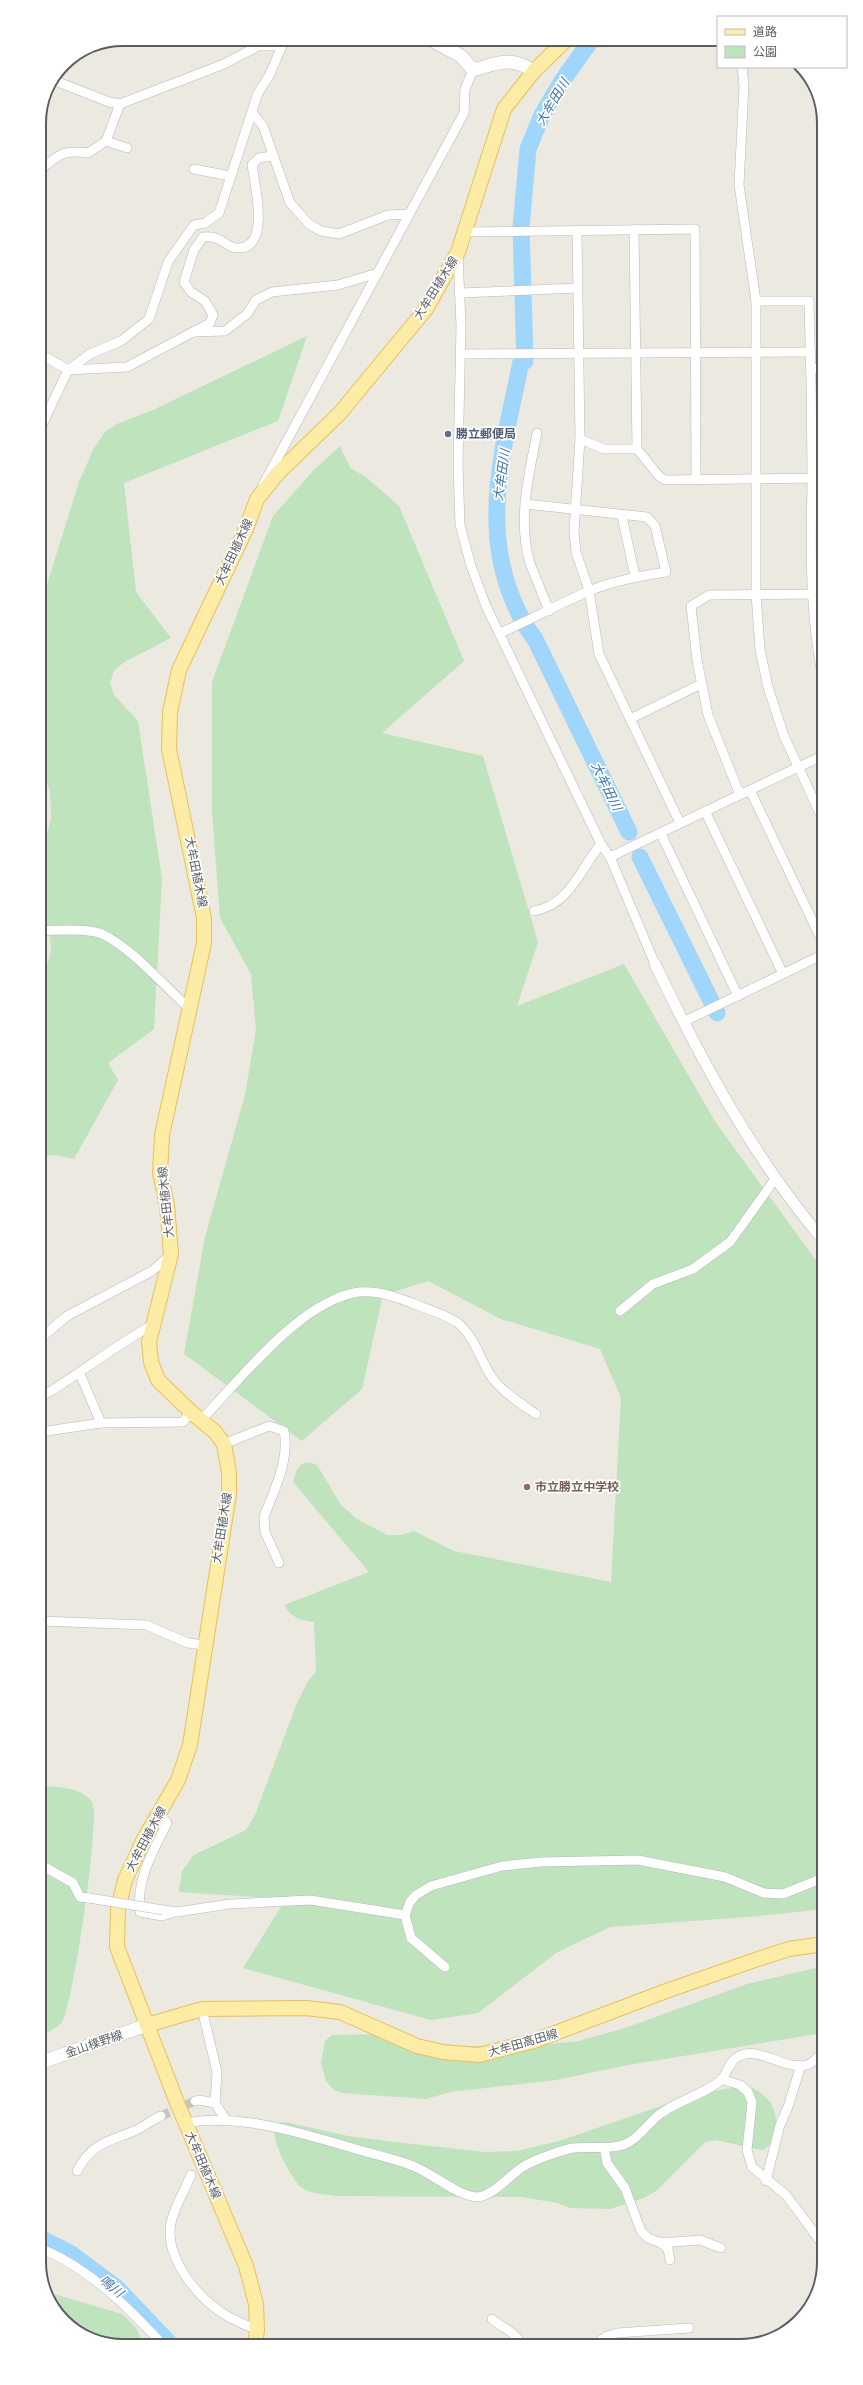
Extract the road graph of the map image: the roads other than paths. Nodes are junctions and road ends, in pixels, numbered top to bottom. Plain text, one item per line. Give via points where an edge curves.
1 (258, 46) edge
2 (281, 46) edge
3 (443, 46) edge
4 (560, 46) edge
5 (742, 68) edge
6 (473, 70) junction
7 (534, 71) junction
8 (58, 82) edge
9 (120, 104) junction
10 (253, 114) junction
11 (106, 141) junction
12 (126, 148) dead end
13 (272, 156) junction
14 (46, 165) edge
15 (194, 169) dead end
16 (230, 176) junction
17 (409, 214) junction
18 (634, 229) junction
19 (577, 231) junction
20 (465, 232) junction
21 (458, 252) junction
22 (378, 272) junction
23 (578, 288) junction
24 (460, 293) junction
25 (756, 301) junction
26 (191, 332) junction
27 (696, 352) junction
28 (755, 352) junction
29 (810, 352) junction
30 (579, 353) junction
31 (636, 353) junction
32 (460, 354) junction
33 (46, 357) edge
34 (817, 368) edge
35 (811, 369) junction
36 (68, 370) junction
37 (46, 416) edge
38 (812, 424) junction
39 (817, 424) edge
40 (537, 433) dead end
41 (580, 439) junction
42 (637, 449) junction
43 (757, 478) junction
44 (812, 478) junction
45 (817, 478) edge
46 (696, 479) junction
47 (525, 504) junction
48 (575, 508) junction
49 (622, 516) junction
50 (246, 529) junction
51 (635, 576) junction
52 (589, 590) junction
53 (756, 594) junction
54 (811, 594) junction
55 (817, 594) edge
56 (550, 611) junction
57 (500, 634) junction
58 (817, 648) edge
59 (701, 684) junction
60 (630, 719) junction
61 (817, 758) edge
62 (798, 768) junction
63 (747, 792) junction
64 (817, 808) edge
65 (705, 812) junction
66 (680, 823) junction
67 (660, 834) junction
68 (601, 844) junction
69 (610, 857) junction
70 (534, 911) dead end
71 (46, 931) edge
72 (817, 931) edge
73 (817, 957) edge
74 (655, 964) joint
75 (783, 974) junction
76 (738, 996) junction
77 (189, 1008) junction
78 (683, 1022) junction
79 (775, 1179) junction
80 (817, 1232) edge
81 (171, 1254) junction
82 (620, 1311) dead end
83 (152, 1324) junction
84 (46, 1334) edge
85 (80, 1374) junction
86 (46, 1394) dead end
87 (536, 1414) dead end
88 (196, 1415) junction
89 (101, 1423) junction
90 (47, 1430) dead end
91 (224, 1444) junction
92 (279, 1564) dead end
93 (46, 1621) edge
94 (204, 1645) junction
95 (159, 1814) junction
96 (46, 1868) edge
97 (817, 1881) edge
98 (177, 1912) junction
99 (405, 1915) junction
100 (817, 1945) edge
101 (445, 1968) dead end
102 (202, 2009) junction
103 (147, 2025) junction
104 (817, 2058) edge
105 (46, 2061) edge
106 (800, 2065) junction
107 (721, 2079) junction
108 (195, 2101) tunnel mouth
109 (215, 2103) junction
110 (161, 2116) tunnel mouth
111 (226, 2120) junction
112 (186, 2123) junction
113 (604, 2147) junction
114 (77, 2171) dead end
115 (191, 2175) dead end
116 (766, 2180) junction
117 (817, 2237) edge
118 (661, 2243) junction
119 (721, 2248) dead end
120 (46, 2251) edge
121 (670, 2260) dead end
122 (492, 2319) dead end
123 (689, 2328) dead end
124 (257, 2330) junction
125 (158, 2339) edge
126 (256, 2339) edge
127 (517, 2339) edge
128 (603, 2339) edge

1 - 9 street via 224,64
2 - 10 street via 258,93
3 - 6 main road via 461,56
4 - 7 main road, 大牟田植木線
5 - 25 street via 744,85 739,184
6 - 7 main road via 509,61 518,62
6 - 17 street via 465,88 464,113
7 - 20 main road, 大牟田植木線 via 504,109
8 - 9 street
9 - 11 street
10 - 13 street via 263,126
10 - 16 street
11 - 12 street
11 - 14 street via 88,153 71,150 62,152
13 - 17 street via 290,203 309,224 321,231 338,234 388,214
13 - 26 street via 259,158 252,165 259,229 252,243 235,248 214,236 203,237 194,250 184,282 191,292 205,301 213,315 210,323
15 - 16 street
16 - 36 street via 219,213 205,223 194,225 168,262 150,319 121,341 90,354
17 - 22 street
18 - 19 street
18 - 27 street via 695,229
18 - 31 street
19 - 20 street
19 - 23 street
20 - 21 main road, 大牟田植木線
21 - 24 street
21 - 50 main road, 大牟田植木線 via 426,309 340,413 278,473 257,499
22 - 26 street via 331,287 272,292 256,300 247,314 224,331
22 - 50 street via 279,452 259,492
23 - 24 street
23 - 30 street
24 - 32 street
25 - 28 street
25 - 29 street via 809,301
26 - 36 street via 127,367
27 - 28 street
27 - 31 street
27 - 46 street
28 - 29 street
28 - 43 street
29 - 35 street
30 - 31 street
30 - 32 street
30 - 41 street
31 - 42 street
32 - 57 street via 460,525 471,566
33 - 36 street
34 - 35 street
35 - 38 street
36 - 37 street
38 - 39 street
38 - 44 street
40 - 47 street
41 - 42 street via 604,449
41 - 48 street
42 - 46 street via 658,476 665,480
43 - 44 street
43 - 46 street
43 - 53 street
44 - 45 street
44 - 54 street
47 - 48 street
47 - 56 street via 530,562
48 - 49 street
48 - 52 street via 576,552
49 - 51 street
49 - 51 street via 647,517 655,526 666,572
50 - 77 main road, 大牟田植木線 via 179,670 170,712 169,748 204,918 204,942
51 - 52 street
52 - 56 street
52 - 60 street via 598,654
53 - 54 street
53 - 59 street via 709,595 691,606
53 - 62 street via 760,650 766,680 784,736
54 - 55 street
54 - 58 street
56 - 57 street
57 - 68 street
59 - 60 street
59 - 63 street via 708,715 722,754 738,790
60 - 66 street
61 - 62 street
62 - 63 street
62 - 64 street
63 - 65 street
63 - 72 street
65 - 66 street
65 - 75 street
66 - 67 street
67 - 69 street
67 - 76 street
68 - 69 street
68 - 70 street via 590,857 570,891 553,904
69 - 74 street
71 - 77 street via 101,934 123,947
73 - 75 street
74 - 78 street
75 - 76 street
76 - 78 street
77 - 81 main road, 大牟田植木線 via 162,1135 160,1173 167,1204
78 - 79 street via 720,1090
79 - 80 street
79 - 82 street via 730,1242 693,1269 653,1284
81 - 83 main road, 大牟田植木線
81 - 84 street via 152,1271 67,1316
83 - 85 street via 120,1342
83 - 88 main road, 大牟田植木線 via 149,1342 151,1362 158,1380
85 - 86 street
85 - 89 street
87 - 88 street via 496,1383 470,1337 458,1323 381,1293 359,1292 337,1299 284,1332
88 - 89 street via 183,1422
88 - 91 main road, 大牟田植木線
89 - 90 street
91 - 92 street via 269,1426 284,1431 286,1444 283,1464 263,1525
91 - 94 main road, 大牟田植木線 via 229,1494
93 - 94 street via 146,1625 188,1643
94 - 95 main road, 大牟田植木線 via 190,1745 178,1780
95 - 98 street via 167,1823 144,1872 138,1896 140,1912 162,1916
95 - 103 main road, 大牟田植木線 via 125,1880 118,1909 118,1947
96 - 98 street, bridge via 73,1883 80,1897
97 - 99 street via 784,1894 764,1893 725,1877 638,1860 541,1862 502,1866 431,1886 416,1895
98 - 99 street via 230,1904 310,1900
99 - 101 street via 411,1938
100 - 102 main road, 大牟田高田線 via 789,1949 758,1959 534,2041 479,2055 443,2052 417,2046 340,2012 306,2008
102 - 103 main road, 大牟田高田線
102 - 109 street via 217,2072
103 - 105 main road, 金山檪野線
103 - 112 main road, 大牟田植木線
104 - 106 street via 809,2064
106 - 107 street via 783,2064 759,2055 747,2054 736,2058
106 - 116 street via 780,2125
107 - 113 street via 661,2113 631,2142
107 - 116 street via 740,2085 748,2092 752,2102 747,2150 752,2167
108 - 109 street
109 - 111 street
110 - 114 street via 134,2131 96,2145
111 - 112 street via 210,2119
111 - 113 street via 281,2128 414,2166 462,2192 477,2197 488,2194 527,2164 572,2148
112 - 124 main road, 大牟田植木線 via 246,2266 256,2304
113 - 118 street via 606,2163 625,2188 641,2231 648,2238
115 - 124 street via 171,2223 171,2241 177,2261 206,2300 229,2317
116 - 117 street via 786,2195
118 - 119 street via 700,2240
118 - 121 street via 668,2249
120 - 125 street via 128,2306
122 - 127 street
123 - 128 street via 617,2333
124 - 126 main road, 大牟田植木線

